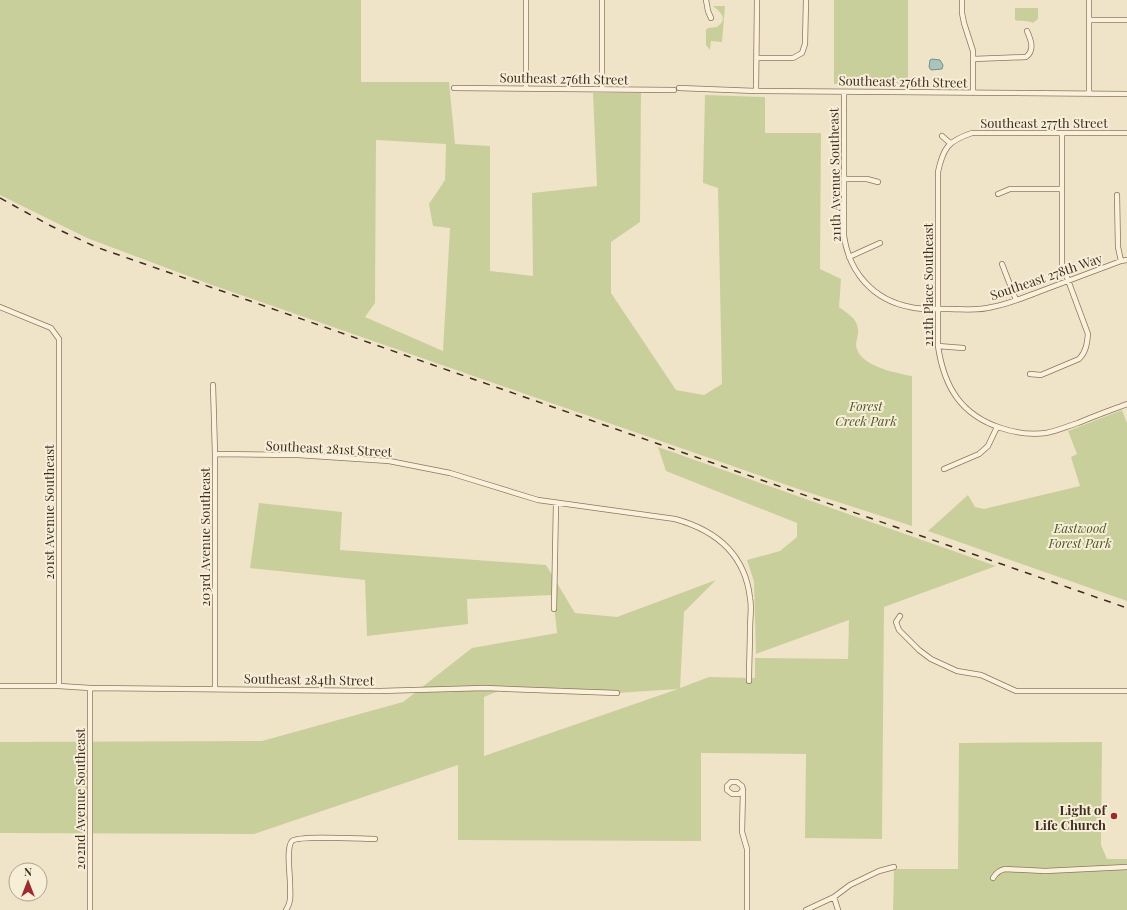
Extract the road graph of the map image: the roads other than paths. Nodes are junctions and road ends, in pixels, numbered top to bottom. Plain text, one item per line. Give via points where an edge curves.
1 (526, 0) edge
2 (602, 0) edge
3 (706, 0) edge
4 (757, 0) edge
5 (806, 0) edge
6 (962, 0) edge
7 (1089, 0) edge
8 (711, 18) dead end
9 (1089, 20) junction
10 (1127, 20) edge
11 (1027, 31) dead end
12 (757, 58) junction
13 (973, 59) junction
14 (454, 88) dead end
15 (526, 88) junction
16 (602, 89) junction
17 (756, 91) junction
18 (844, 92) junction
19 (973, 93) junction
20 (1089, 94) junction
21 (1127, 94) edge
22 (1127, 133) edge
23 (1062, 134) junction
24 (942, 136) dead end
25 (950, 143) junction
26 (844, 179) junction
27 (878, 182) dead end
28 (1061, 189) junction
29 (998, 194) dead end
30 (1117, 195) dead end
31 (880, 243) dead end
32 (849, 257) junction
33 (1127, 260) edge
34 (1121, 261) junction
35 (1002, 264) dead end
36 (1067, 281) junction
37 (1016, 300) junction
38 (0, 307) edge
39 (938, 309) junction
40 (938, 346) junction
41 (963, 348) dead end
42 (1030, 374) dead end
43 (213, 385) dead end
44 (1127, 404) edge
45 (997, 427) junction
46 (215, 454) junction
47 (944, 469) dead end
48 (556, 503) junction
49 (554, 608) dead end
50 (900, 616) dead end
51 (749, 680) dead end
52 (0, 686) edge
53 (59, 686) junction
54 (90, 688) junction
55 (214, 689) junction
56 (1127, 691) edge
57 (618, 693) dead end
58 (743, 790) dead end
59 (375, 839) dead end
60 (894, 867) dead end
61 (1127, 867) edge
62 (993, 878) dead end
63 (834, 897) junction
64 (90, 910) edge
65 (286, 910) edge
66 (748, 910) edge
67 (806, 910) edge
68 (838, 910) edge

1 - 15 street
2 - 16 street
3 - 8 street
4 - 12 street
5 - 12 street via 805,47 801,54 793,58
6 - 13 street via 962,13 972,45
7 - 9 street
9 - 10 street
9 - 20 street
11 - 13 street via 1031,48 1030,54 1026,57
12 - 17 street
13 - 19 street
14 - 15 street, Southeast 276th Street
15 - 16 street, Southeast 276th Street
16 - 17 street, Southeast 276th Street
17 - 18 street, Southeast 276th Street
18 - 19 street, Southeast 276th Street
18 - 26 street, 211th Avenue Southeast
19 - 20 street, Southeast 276th Street
20 - 21 street, Southeast 276th Street
22 - 23 street, Southeast 277th Street
23 - 25 street, Southeast 277th Street via 972,133
23 - 28 street
24 - 25 street
25 - 39 street, 212th Place Southeast via 942,154 938,172
26 - 27 street
26 - 32 street, 211th Avenue Southeast via 844,236
28 - 29 street via 1010,189
28 - 36 street via 1061,255
30 - 34 street via 1118,247
31 - 32 street
32 - 39 street, Southeast 278th Way via 860,277 881,296 909,307
33 - 34 street, Southeast 278th Way
34 - 36 street, Southeast 278th Way
35 - 37 street
36 - 37 street, Southeast 278th Way
36 - 42 street via 1088,334 1086,350 1079,359 1041,374
37 - 39 street, Southeast 278th Way via 991,308
38 - 53 street, 201st Avenue Southeast via 51,328 58,340
39 - 40 street, 212th Place Southeast
40 - 41 street
40 - 45 street, 212th Place Southeast via 943,373 960,402 982,421
43 - 46 street, 203rd Avenue Southeast
44 - 45 street, 212th Place Southeast via 1047,433 1011,432
45 - 47 street via 988,446 979,454
46 - 48 street, Southeast 281st Street via 298,455 389,461 446,472 527,497
46 - 55 street, 203rd Avenue Southeast
48 - 49 street
48 - 51 street, Southeast 281st Street via 675,519 711,534 735,555 745,576 751,600
50 - 56 street via 896,622 899,630 931,659 958,671 981,675 1016,691
52 - 53 street, Southeast 284th Street
53 - 54 street, Southeast 284th Street
54 - 55 street, Southeast 284th Street
54 - 64 street, 202nd Avenue Southeast
55 - 57 street, Southeast 284th Street via 380,691 484,688
58 - 66 street via 742,832 747,849
59 - 65 street via 308,837 292,841 289,850 290,901
60 - 63 street via 850,885
61 - 62 street via 1045,871 1005,869 1000,870
63 - 67 street
63 - 68 street

